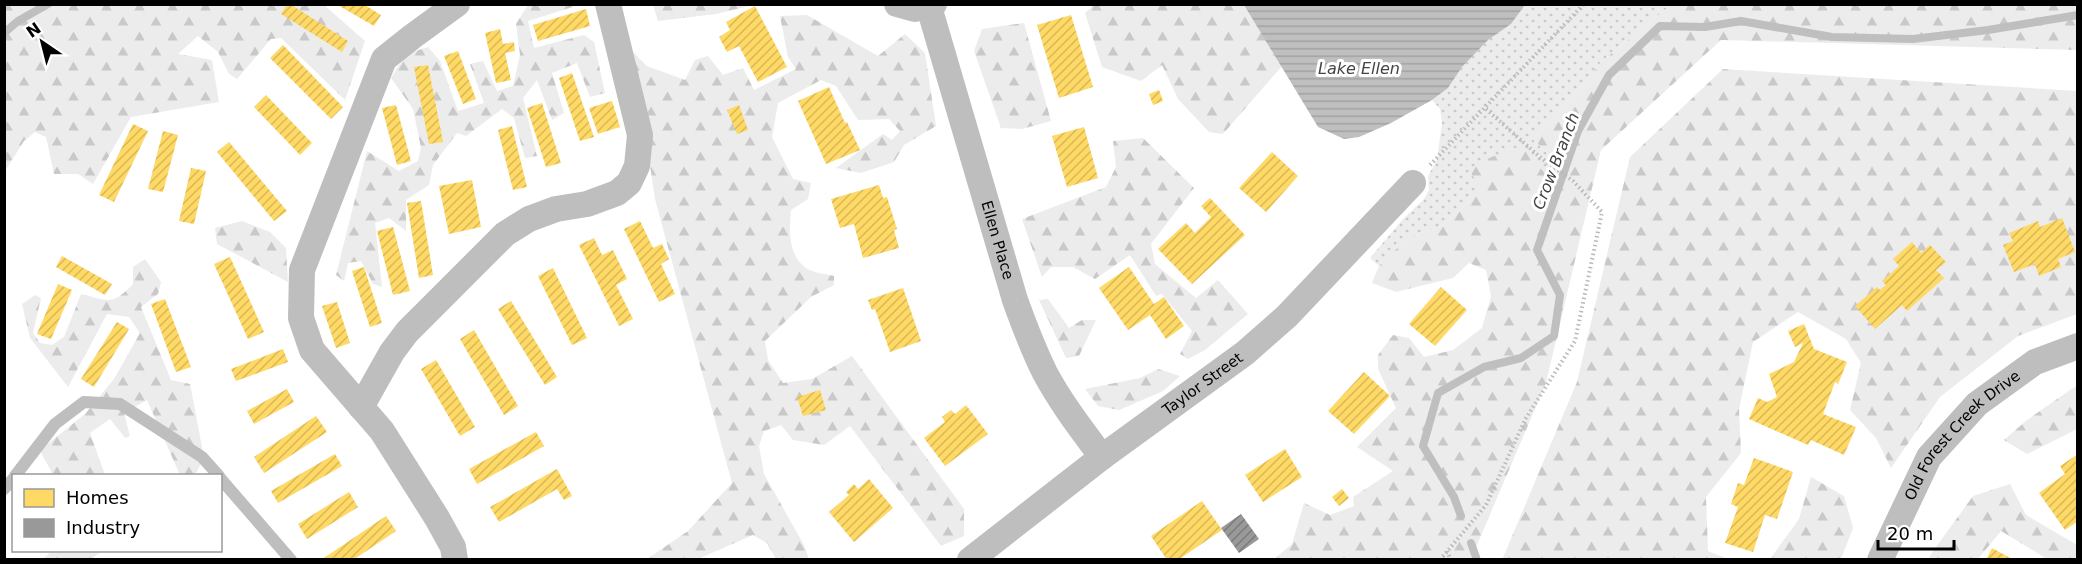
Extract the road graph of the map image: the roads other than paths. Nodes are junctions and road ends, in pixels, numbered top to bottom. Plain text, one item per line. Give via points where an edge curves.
1 (458, 4) edge
2 (608, 4) edge
3 (897, 4) edge
4 (932, 6) edge
5 (1413, 183) road end
6 (2078, 346) edge
7 (361, 407) junction
8 (1102, 457) junction
9 (16, 474) edge
10 (217, 474) edge
11 (222, 479) edge
12 (291, 560) edge
13 (455, 560) edge
14 (970, 560) edge
15 (1880, 560) edge

1 - 7 street via 384,59 302,270 301,318 312,350
2 - 7 street via 640,135 637,166 629,183 617,193 587,204 529,219 505,234 406,332
3 - 4 street, Ellen Place via 915,9
4 - 8 street, Ellen Place via 1030,341 1072,416
5 - 8 street, Taylor Street via 1287,316 1228,365
6 - 15 street, Old Forest Creek Drive via 2035,362 1977,404 1929,457
7 - 13 street via 382,431 437,518 453,547
8 - 14 street, Taylor Street
9 - 10 lane via 55,424 84,402 120,404 202,457
11 - 12 lane

